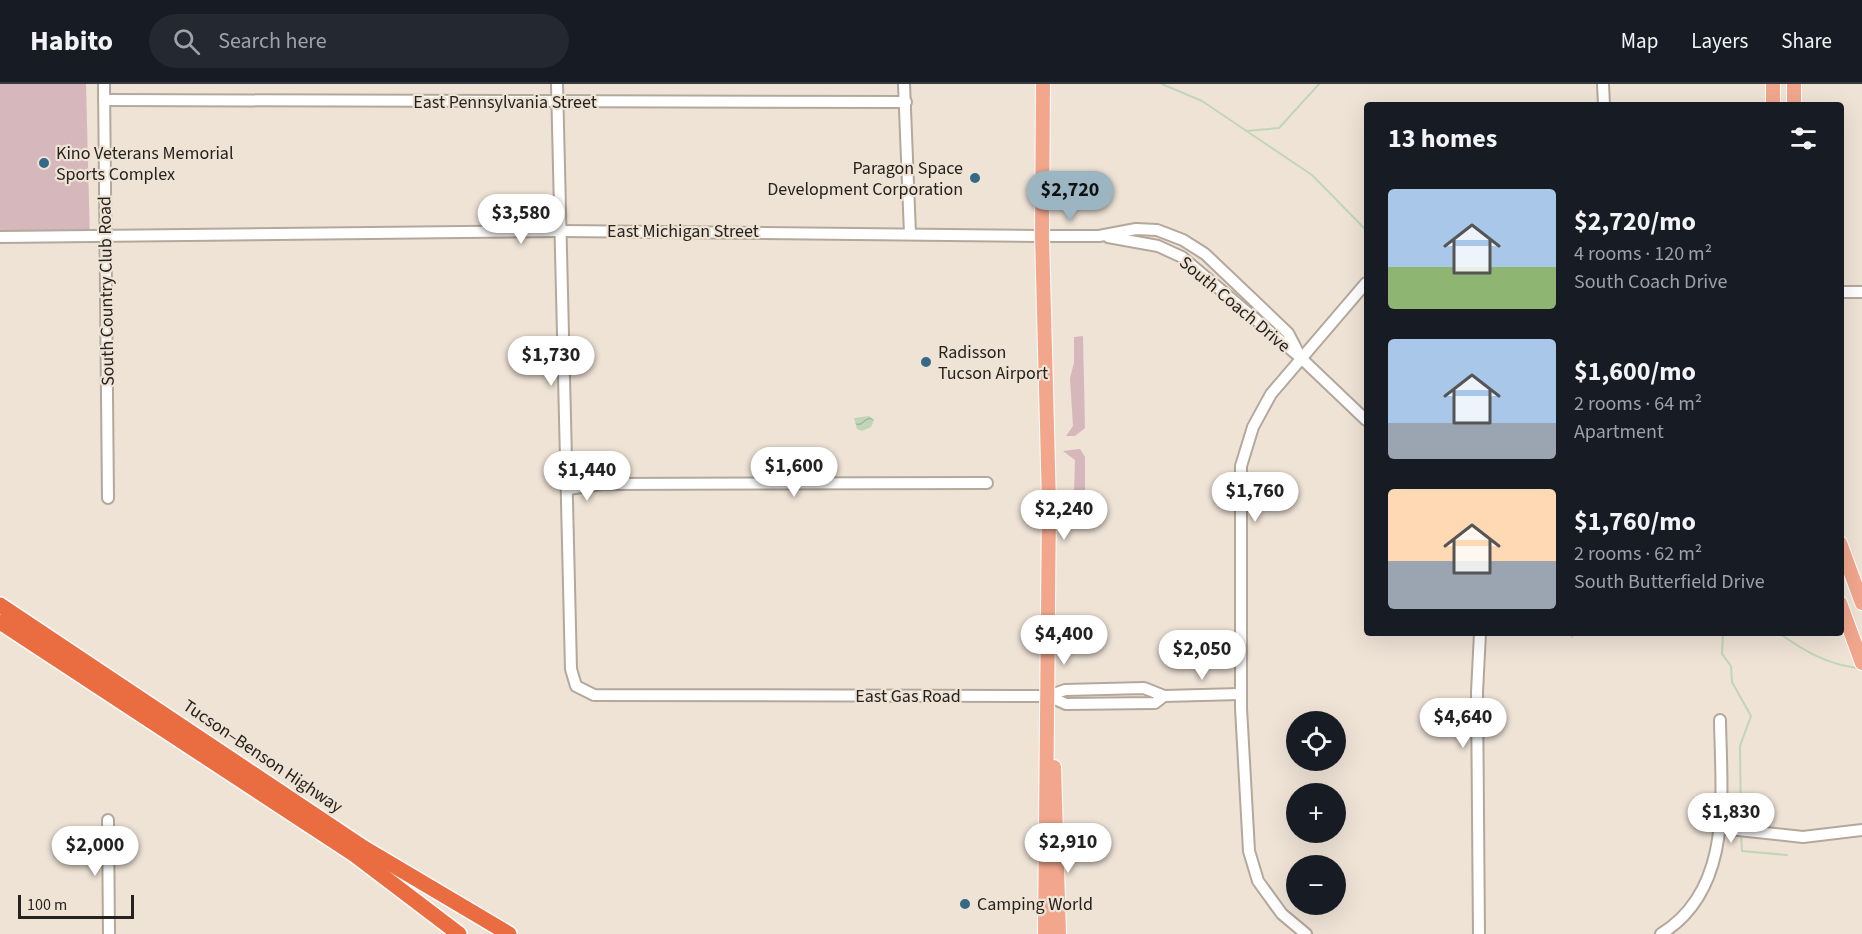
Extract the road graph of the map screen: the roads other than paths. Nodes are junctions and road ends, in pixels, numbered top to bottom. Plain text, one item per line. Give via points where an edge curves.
1 (104, 84) edge
2 (557, 84) edge
3 (904, 84) edge
4 (1043, 84) edge
5 (1603, 84) edge
6 (1773, 84) edge
7 (1794, 84) edge
8 (104, 100) junction
9 (906, 102) junction
10 (1604, 102) edge
11 (1773, 102) edge
12 (1794, 102) edge
13 (557, 103) junction
14 (561, 231) junction
15 (106, 234) junction
16 (910, 234) junction
17 (1042, 236) junction
18 (1099, 236) junction
19 (0, 237) edge
20 (1183, 240) junction
21 (1174, 253) junction
22 (1364, 285) edge
23 (1844, 292) edge
24 (1862, 292) edge
25 (1301, 358) junction
26 (1364, 418) edge
27 (987, 483) dead end
28 (568, 484) junction
29 (108, 498) dead end
30 (1844, 554) edge
31 (1862, 603) edge
32 (0, 605) edge
33 (1844, 614) edge
34 (0, 622) edge
35 (1480, 636) edge
36 (1862, 662) edge
37 (1240, 694) junction
38 (1048, 696) junction
39 (1720, 720) dead end
40 (108, 820) dead end
41 (1719, 828) junction
42 (1862, 830) edge
43 (1046, 844) junction
44 (1059, 929) edge
45 (109, 934) edge
46 (459, 934) edge
47 (509, 934) edge
48 (1045, 934) edge
49 (1306, 934) edge
50 (1479, 934) edge
51 (1661, 934) edge

1 - 8 street, South Country Club Road
2 - 13 street
3 - 9 street
4 - 17 main road
5 - 10 street
6 - 11 main road
7 - 12 main road
8 - 13 street, East Pennsylvania Street
8 - 15 street, South Country Club Road
9 - 13 street, East Pennsylvania Street
9 - 16 street
13 - 14 street
14 - 15 street, East Michigan Street
14 - 16 street, East Michigan Street
14 - 28 street
15 - 19 street, East Michigan Street
15 - 29 street, South Country Club Road
16 - 17 street, East Michigan Street
17 - 18 street, South Coach Drive
17 - 38 main road via 1049,502
18 - 20 street, South Coach Drive via 1136,229 1157,230
18 - 21 street, South Coach Drive via 1158,246
20 - 21 street
20 - 25 street, South Coach Drive via 1205,254 1288,333
21 - 25 street, South Coach Drive
22 - 25 street
23 - 24 street
25 - 26 street, South Coach Drive
25 - 37 street via 1270,393 1240,466
27 - 28 street
28 - 38 street, East Gas Road via 571,669 576,686 594,695
30 - 31 main road
32 - 47 highway, Tucson–Benson Highway via 364,848
33 - 36 main road
34 - 46 highway, Tucson–Benson Highway via 355,855
35 - 50 street
37 - 38 street, East Gas Road via 1164,696 1144,688 1065,690
37 - 49 street via 1249,851 1258,881 1282,914
38 - 43 main road
38 - 44 main road via 1057,803
39 - 41 street
40 - 45 street
41 - 42 street via 1803,837
41 - 51 street via 1714,863 1701,894 1675,925
43 - 44 main road via 1052,853 1053,897
43 - 48 main road

